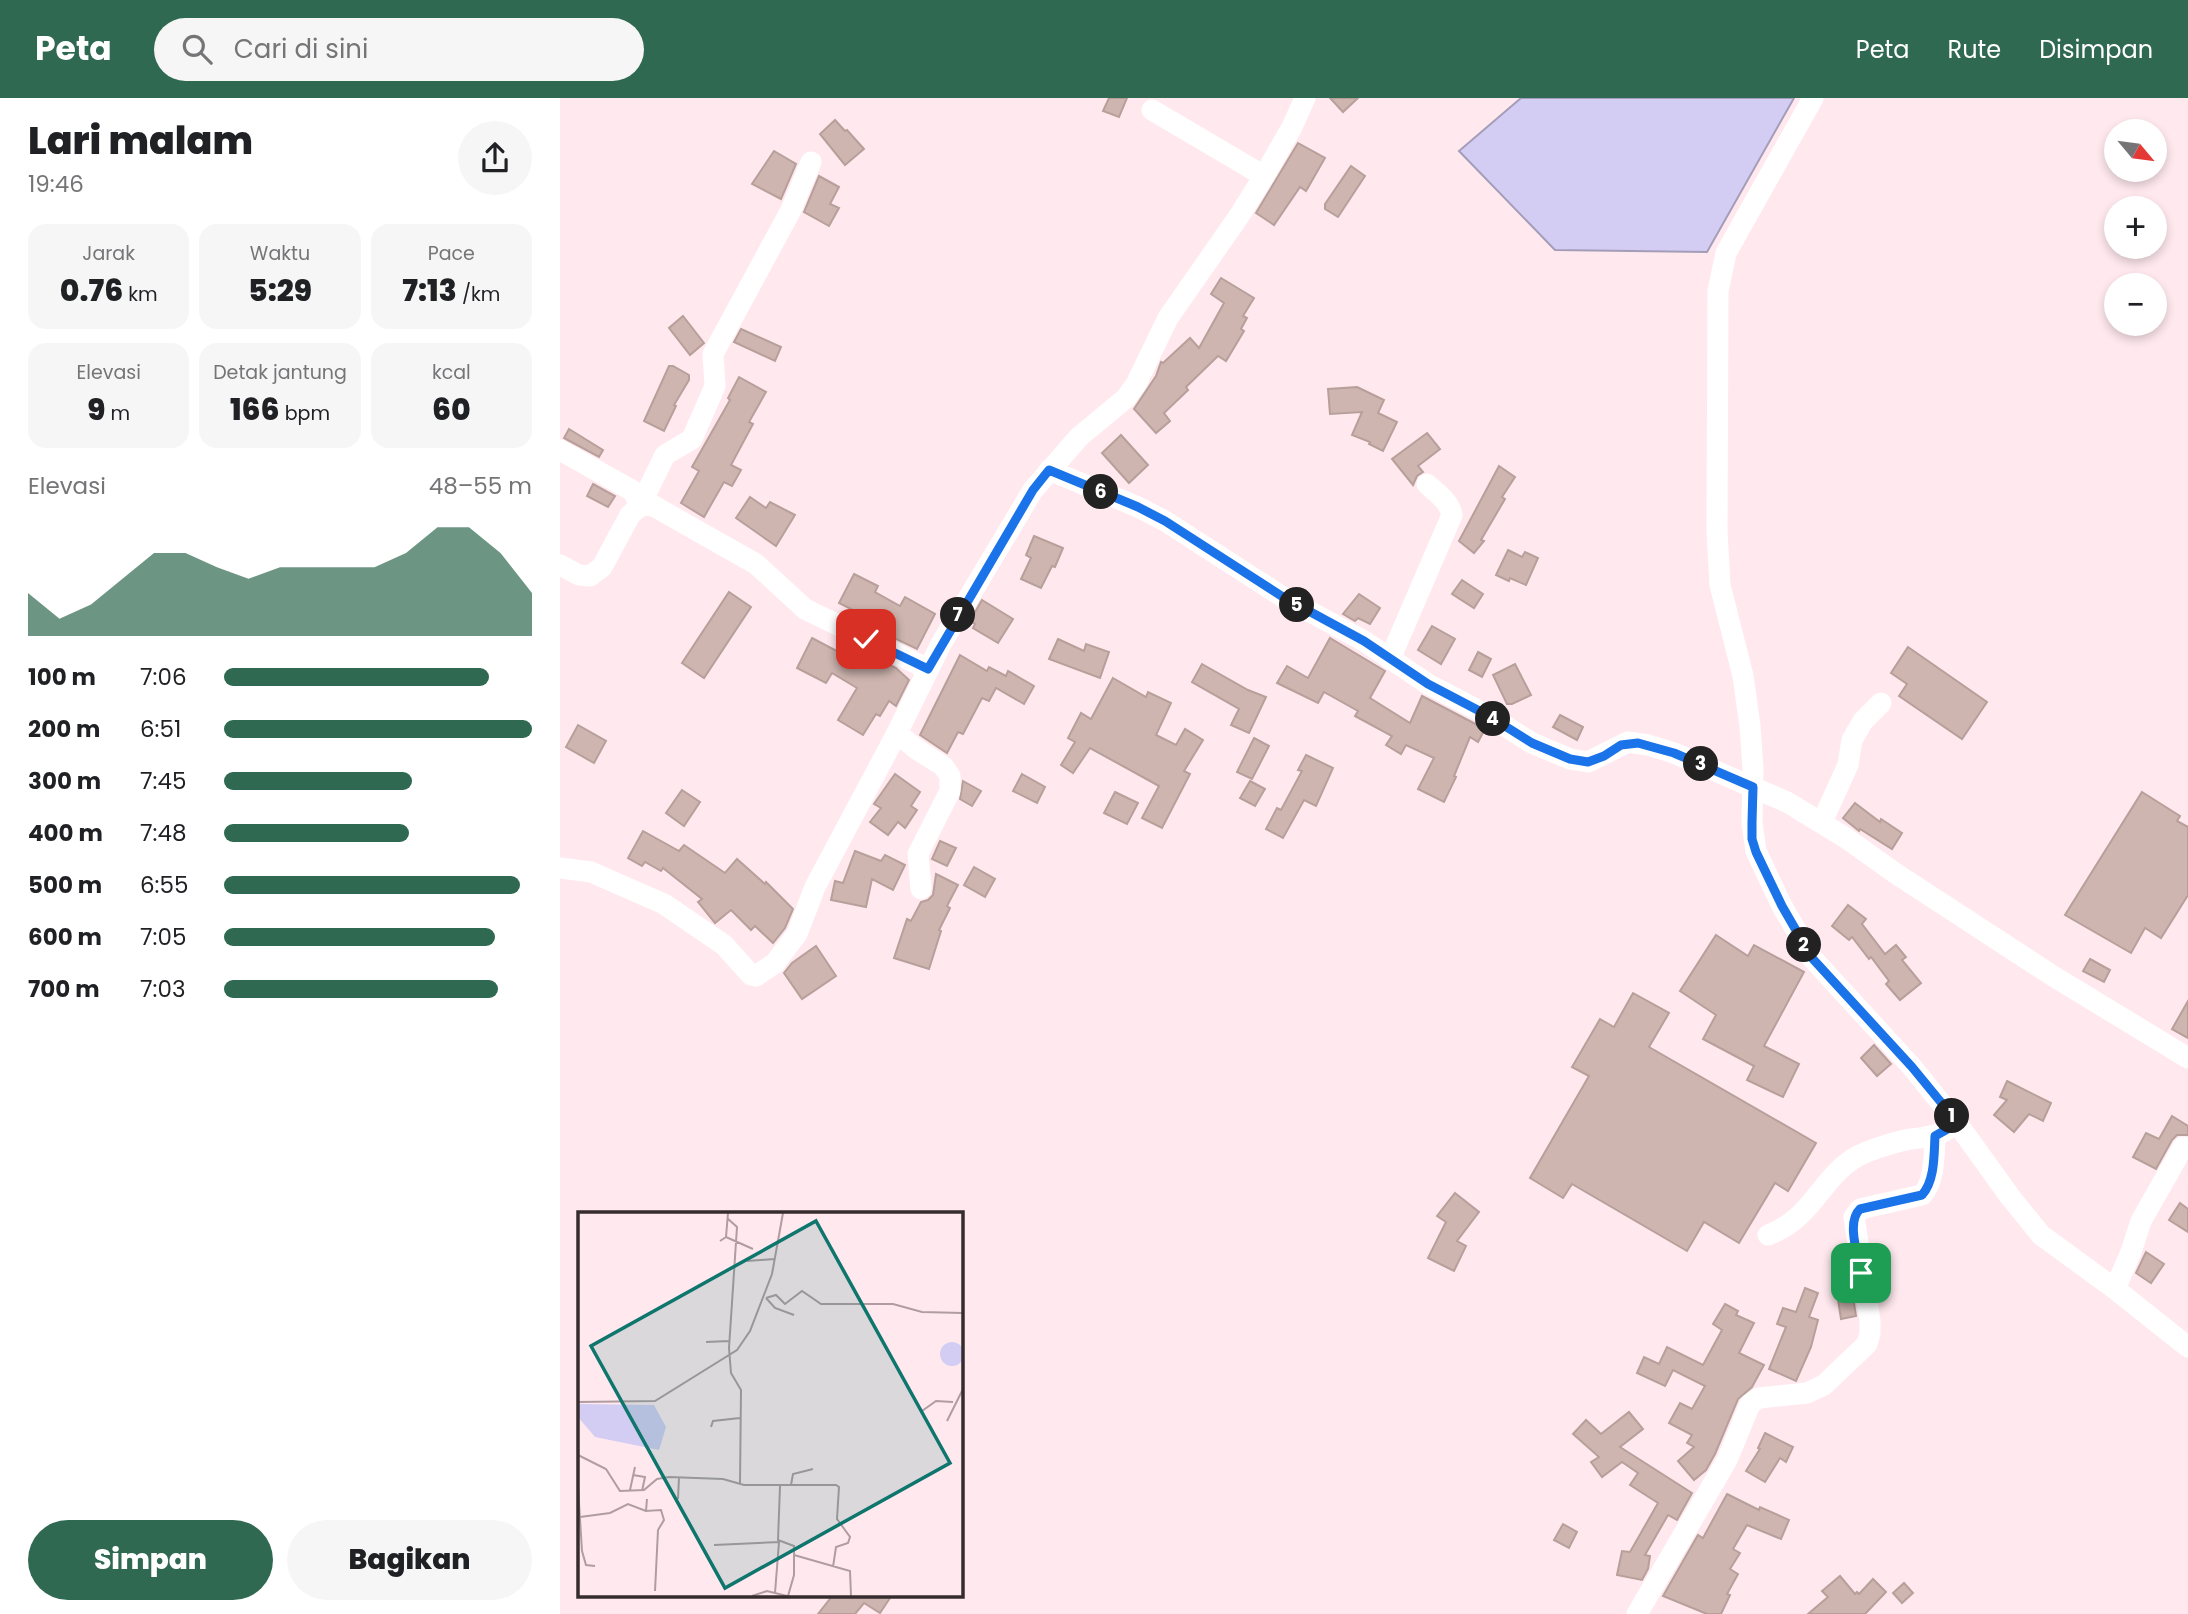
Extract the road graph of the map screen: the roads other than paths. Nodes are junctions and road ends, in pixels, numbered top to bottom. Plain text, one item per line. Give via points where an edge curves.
1 (1305, 98) edge
2 (1813, 98) edge
3 (1152, 110) dead end
4 (811, 162) dead end
5 (1264, 176) junction
6 (560, 450) edge
7 (1049, 470) junction
8 (1427, 484) dead end
9 (640, 506) junction
10 (560, 565) edge
11 (1391, 659) junction
12 (928, 669) junction
13 (1881, 703) dead end
14 (897, 733) junction
15 (1753, 787) junction
16 (1822, 822) junction
17 (560, 868) edge
18 (921, 889) dead end
19 (2188, 1058) edge
20 (1958, 1123) junction
21 (1935, 1136) junction
22 (2183, 1147) dead end
23 (1768, 1234) dead end
24 (2115, 1289) junction
25 (2188, 1347) edge
26 (1637, 1614) edge

1 - 5 street
2 - 15 street via 1726,253 1718,291 1720,585 1743,676
3 - 5 street
4 - 9 street via 791,210 713,354 715,386 692,439 665,456
5 - 7 street via 1168,318 1126,398
6 - 9 street via 633,491
7 - 11 street via 1165,521
7 - 12 street
8 - 11 street via 1452,515
9 - 10 street via 630,515 602,567 590,576
9 - 12 street via 652,505 757,564 804,609
11 - 15 street via 1532,743 1570,759 1588,762 1621,745 1638,743 1674,753
12 - 14 street
13 - 16 street via 1852,740 1848,765
14 - 17 street via 815,887 797,934 775,963 756,976 724,945 664,904 591,872
14 - 18 street via 950,776 950,791 918,854
15 - 16 street
15 - 20 street via 1756,852 1812,958
16 - 19 street via 2053,976
20 - 21 street
20 - 24 street via 2041,1235
21 - 23 street via 1906,1140 1858,1157 1840,1168 1794,1221
21 - 26 street via 1928,1189 1922,1195 1860,1209 1854,1217 1870,1321 1867,1344 1820,1388 1759,1398 1750,1404 1727,1460
22 - 24 street via 2141,1221
24 - 25 street

